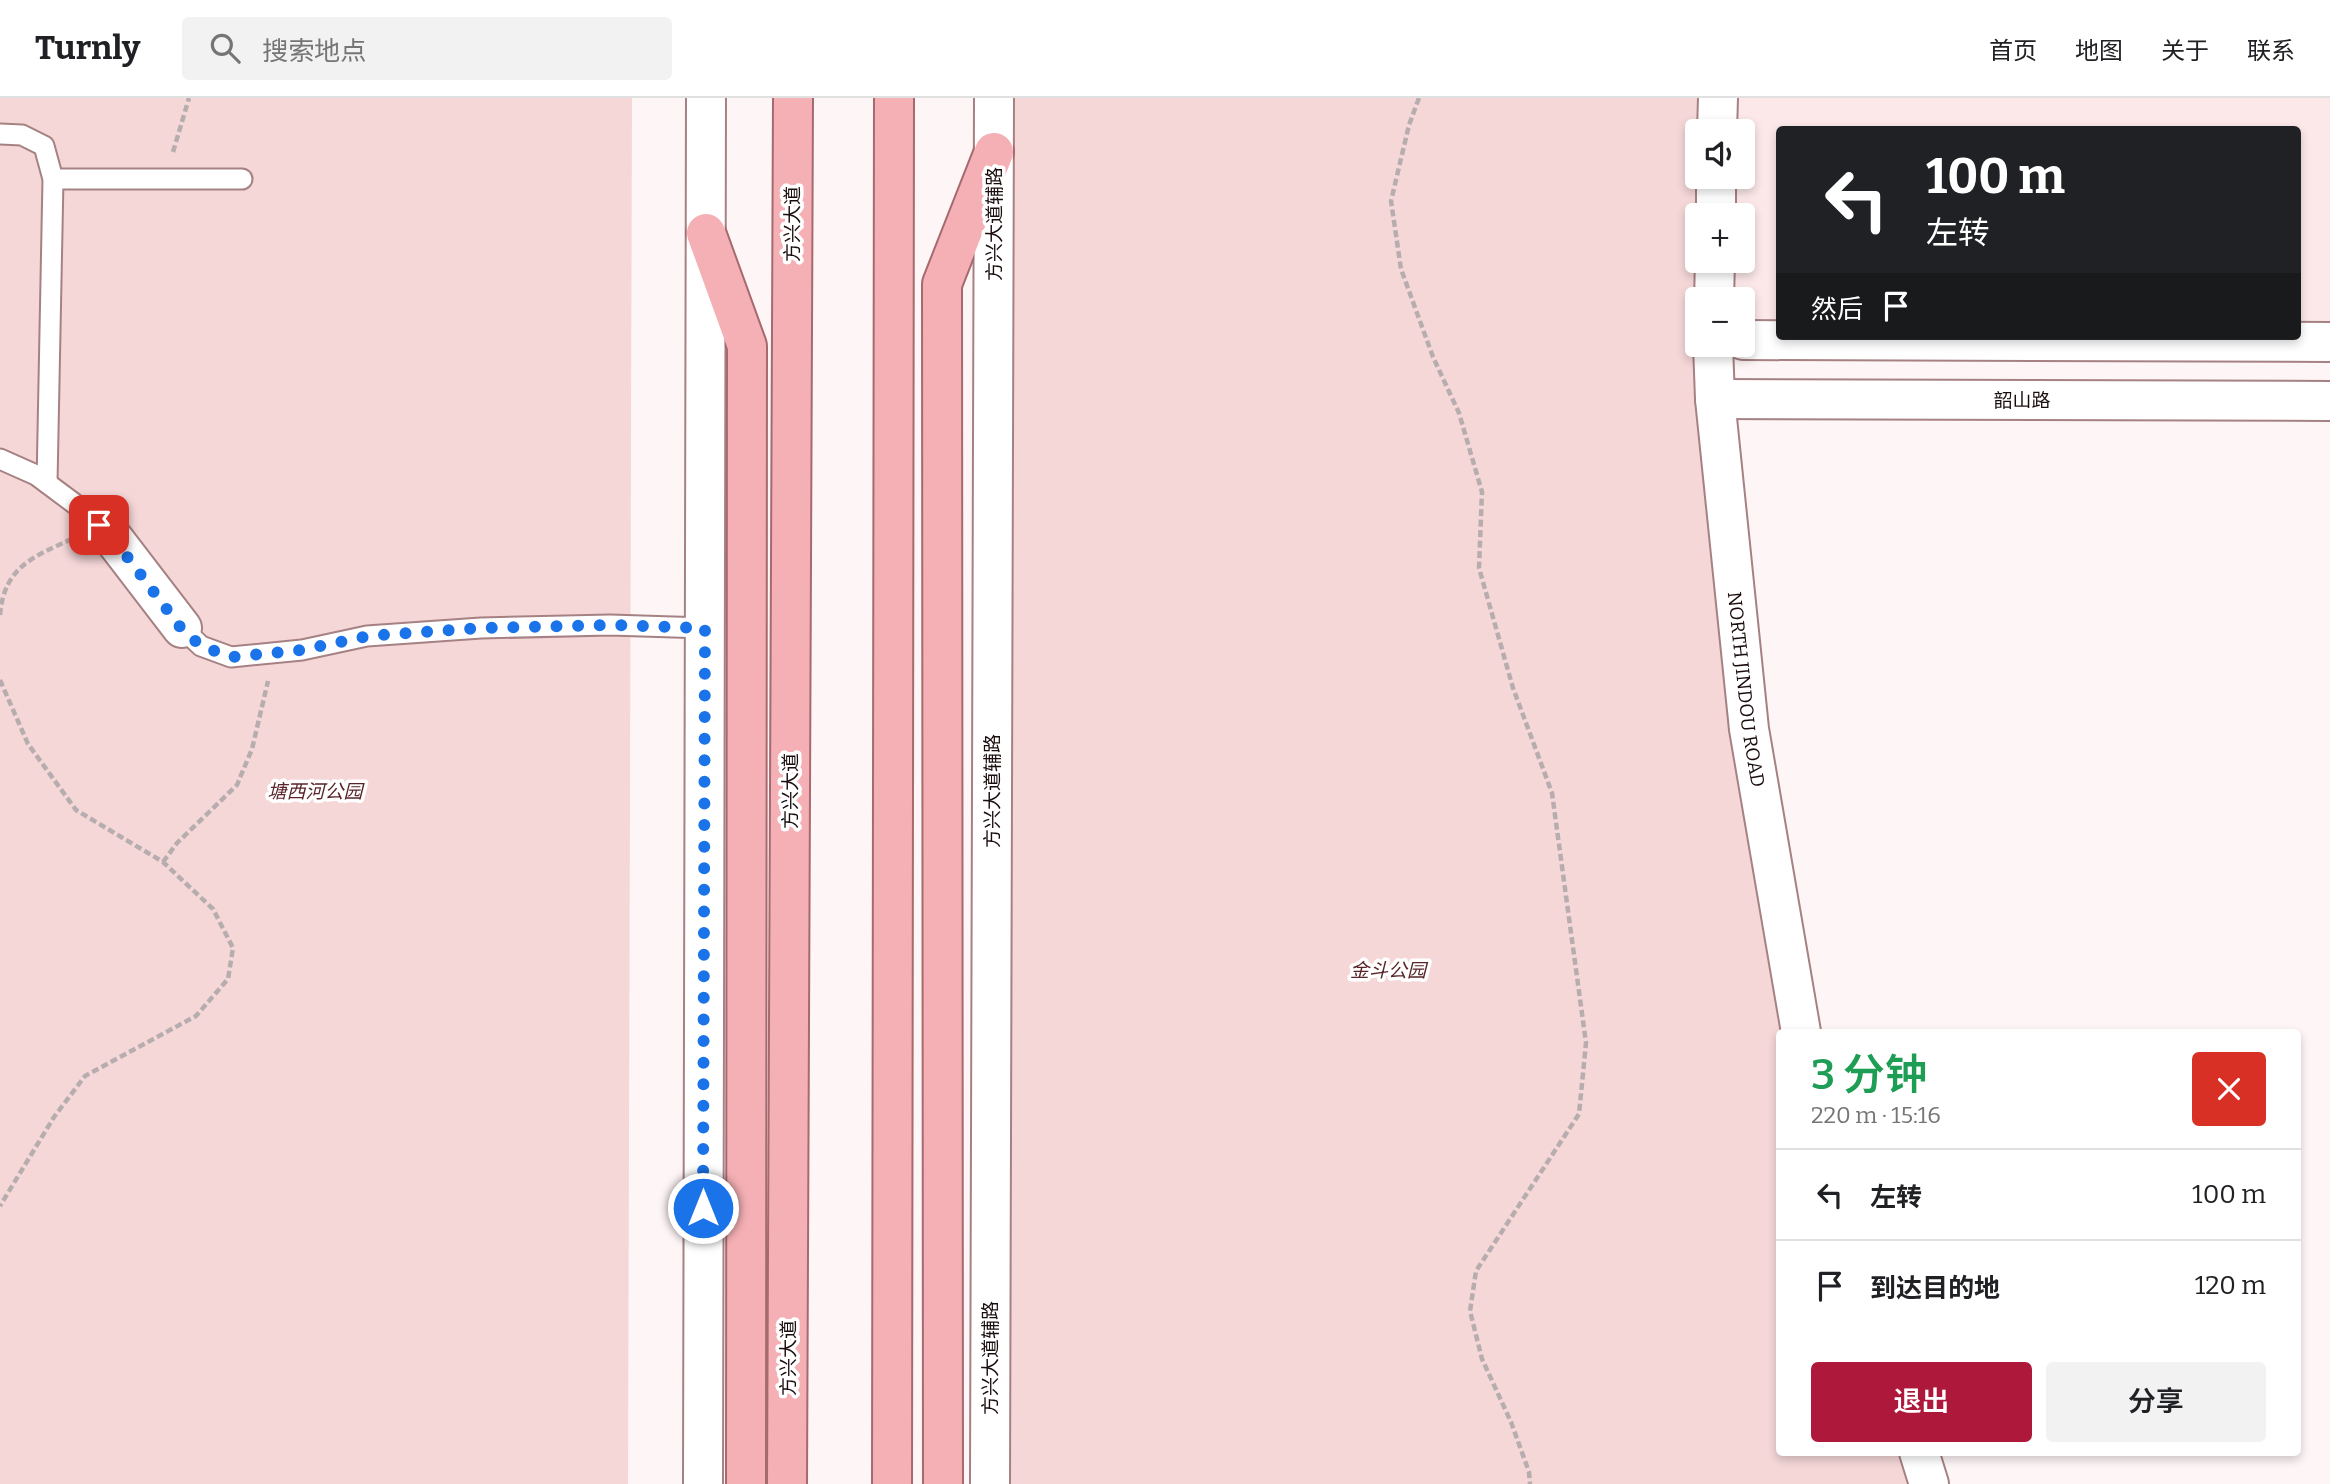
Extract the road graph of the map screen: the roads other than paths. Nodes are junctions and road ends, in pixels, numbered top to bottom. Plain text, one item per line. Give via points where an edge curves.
1 (706, 98) edge
2 (793, 98) edge
3 (894, 98) edge
4 (994, 98) edge
5 (1718, 98) edge
6 (1717, 119) edge
7 (0, 134) edge
8 (994, 152) junction
9 (53, 179) junction
10 (242, 179) dead end
11 (706, 233) junction
12 (1755, 340) edge
13 (2330, 342) edge
14 (1713, 357) edge
15 (1715, 399) junction
16 (2330, 401) edge
17 (0, 459) edge
18 (47, 483) junction
19 (106, 531) joint
20 (181, 628) joint
21 (705, 628) junction
22 (1800, 1029) edge
23 (1920, 1456) edge
24 (703, 1484) edge
25 (746, 1484) edge
26 (787, 1484) edge
27 (892, 1484) edge
28 (943, 1484) edge
29 (990, 1484) edge
30 (1929, 1484) edge

1 - 11 street
2 - 26 highway, 方兴大道
3 - 27 highway
4 - 8 street, 方兴大道辅路
5 - 6 street
7 - 9 lane via 22,135 44,146
8 - 28 highway via 942,284
8 - 29 street, 方兴大道辅路
9 - 10 lane
9 - 18 lane
11 - 21 street
11 - 25 highway via 747,346
12 - 13 street
14 - 15 street, NORTH JINDOU ROAD
15 - 16 street, 韶山路
15 - 22 street, NORTH JINDOU ROAD via 1749,729
17 - 18 lane
18 - 19 lane
19 - 20 street
20 - 21 lane via 201,646 231,657 302,650 368,636 481,628
21 - 24 street
23 - 30 street

